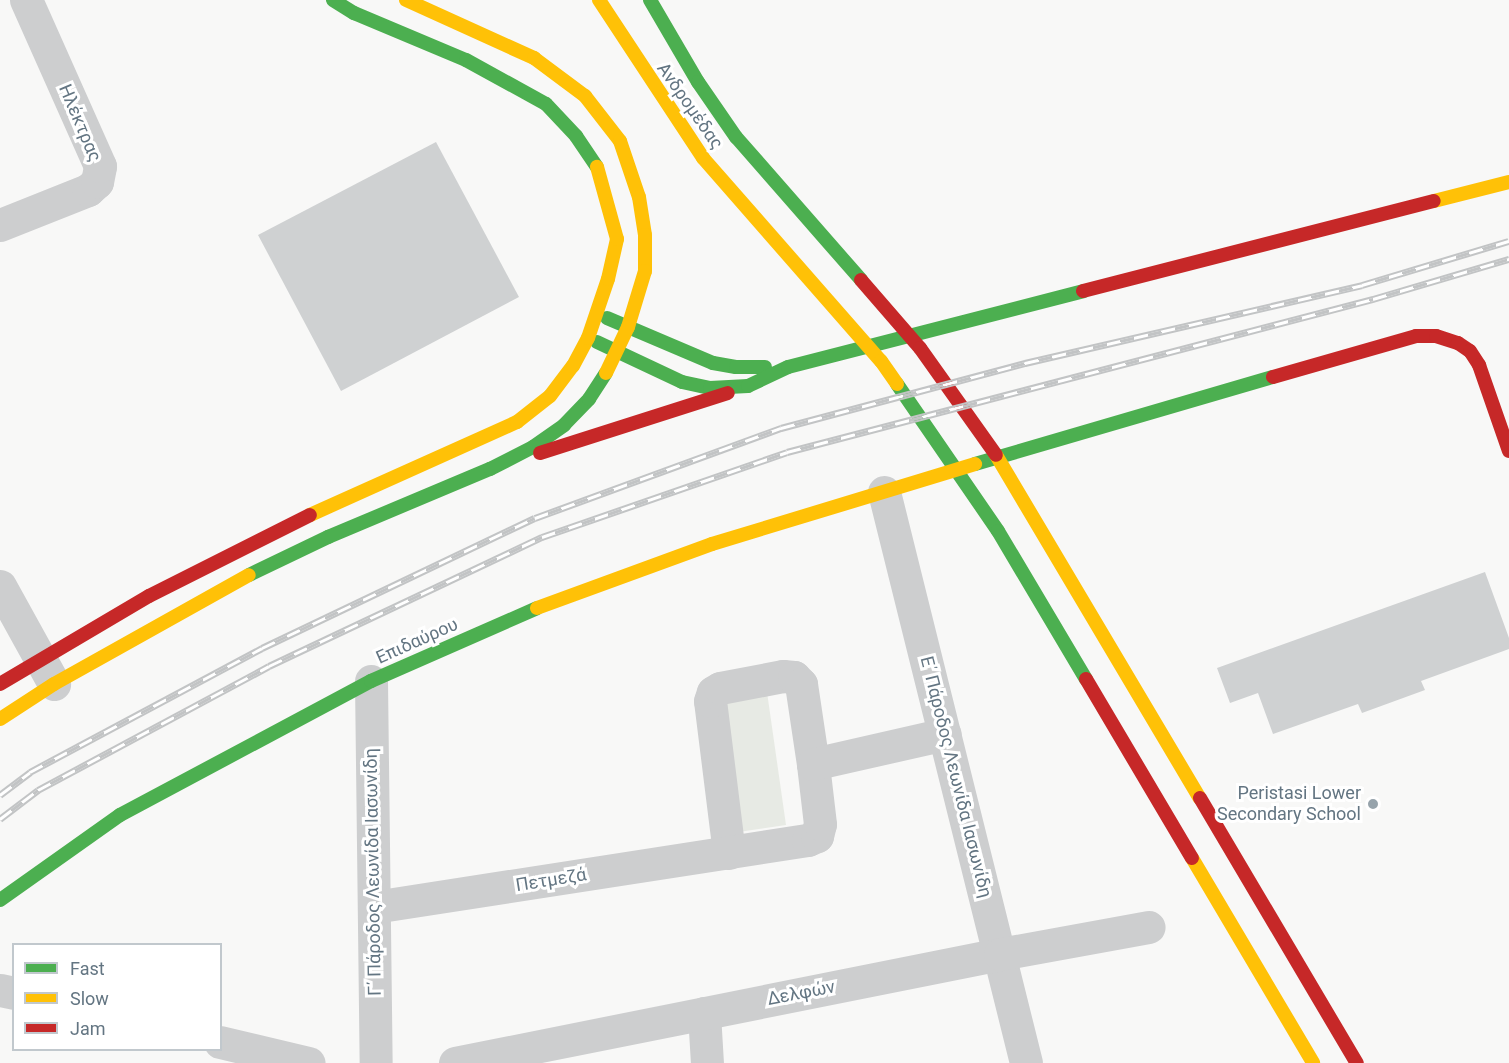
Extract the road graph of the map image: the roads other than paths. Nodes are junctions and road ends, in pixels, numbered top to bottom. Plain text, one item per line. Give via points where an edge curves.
1 (26, 0) edge
2 (333, 0) edge
3 (406, 0) edge
4 (599, 0) edge
5 (650, 0) edge
6 (1509, 182) edge
7 (0, 225) edge
8 (598, 313) junction
9 (628, 327) junction
10 (588, 338) junction
11 (618, 352) junction
12 (788, 367) junction
13 (748, 386) junction
14 (1509, 451) edge
15 (490, 469) junction
16 (884, 492) junction
17 (0, 586) edge
18 (47, 671) junction
19 (371, 681) junction
20 (0, 684) edge
21 (0, 719) edge
22 (945, 734) junction
23 (813, 764) junction
24 (729, 853) junction
25 (0, 900) edge
26 (374, 907) junction
27 (1149, 927) dead end
28 (1000, 954) junction
29 (704, 1013) junction
30 (222, 1042) edge
31 (309, 1063) edge
32 (375, 1063) edge
33 (455, 1063) edge
34 (707, 1063) edge
35 (1026, 1063) edge
36 (1314, 1063) edge
37 (1357, 1063) edge

1 - 7 street, Ηλέκτρας via 100,166 97,182 88,190
2 - 8 street via 354,13 466,60 546,104 576,136 599,171 617,239
3 - 9 street via 534,58 585,96 620,141 639,197 645,235 645,271
4 - 36 street, Ανδρομέδας via 703,158 873,352 924,420 998,531
5 - 37 street, Ανδρομέδας via 698,82 736,136 920,348 998,458
6 - 12 street
8 - 9 street
8 - 10 street
9 - 11 street
9 - 12 street via 713,363
10 - 11 street
10 - 18 street via 550,396 517,422 232,552 149,596
11 - 13 street via 682,382 710,388
11 - 15 street via 589,399 564,425 533,447
12 - 13 street
13 - 15 street
14 - 16 street, Επιδαύρου via 1479,365 1470,351 1436,336 1416,336
15 - 18 street via 328,537
16 - 19 street, Επιδαύρου via 712,544 553,601
16 - 22 street, Ε΄ Πάροδος Λεωνίδα Ιασωνίδη
17 - 18 street
18 - 20 street
18 - 21 street
19 - 25 street, Επιδαύρου via 120,815
19 - 26 street, Γ΄ Πάροδος Λεωνίδα Ιασωνίδη
22 - 23 street
22 - 28 street, Ε΄ Πάροδος Λεωνίδα Ιασωνίδη
23 - 24 street, Πετμεζά via 820,824 817,836
23 - 24 street, Πετμεζά via 801,684 794,677 713,692 710,701
24 - 26 street, Πετμεζά
26 - 32 street, Γ΄ Πάροδος Λεωνίδα Ιασωνίδη
27 - 28 street, Δελφών
28 - 29 street, Δελφών
28 - 35 street, Ε΄ Πάροδος Λεωνίδα Ιασωνίδη
29 - 33 street, Δελφών
29 - 34 street
30 - 31 street

